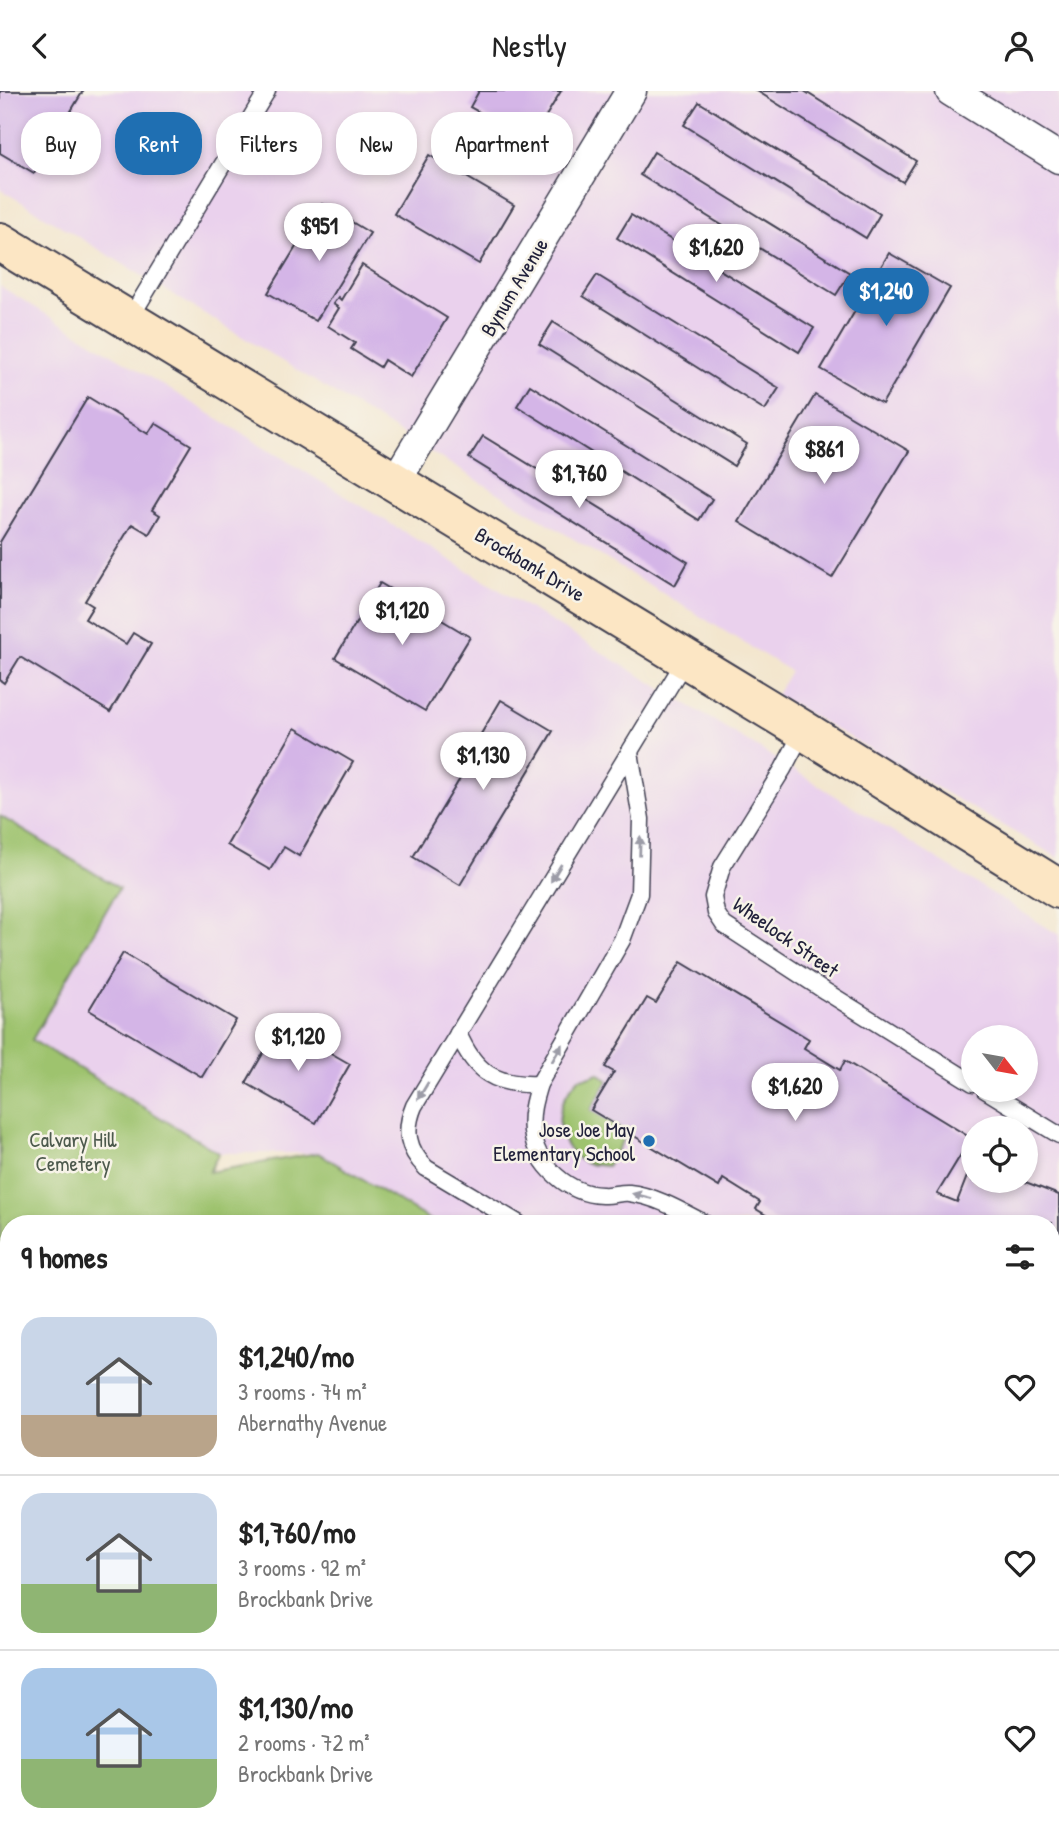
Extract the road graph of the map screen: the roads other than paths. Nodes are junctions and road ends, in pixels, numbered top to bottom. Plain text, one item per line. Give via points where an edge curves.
1 (267, 91) edge
2 (631, 91) edge
3 (951, 91) edge
4 (1059, 158) edge
5 (0, 242) edge
6 (129, 320) junction
7 (395, 482) junction
8 (686, 659) junction
9 (803, 730) junction
10 (630, 752) junction
11 (1059, 889) edge
12 (458, 1033) junction
13 (961, 1075) edge
14 (539, 1084) junction
15 (1006, 1103) edge
16 (1059, 1135) edge
17 (505, 1215) edge
18 (688, 1215) edge

1 - 6 lane
2 - 7 street, Bynum Avenue
3 - 4 street
5 - 6 street, Brockbank Drive
6 - 7 street, Brockbank Drive
7 - 8 street, Brockbank Drive
8 - 9 street, Brockbank Drive
8 - 10 lane
9 - 11 street, Brockbank Drive
9 - 13 lane, Wheelock Street via 722,867 713,897 716,913 724,925
10 -> 12 lane
14 -> 10 lane via 622,940 639,894 642,818
12 - 14 lane via 480,1069 498,1080
12 -> 17 lane via 408,1119 410,1146 426,1167
18 -> 14 lane via 659,1200 578,1190 556,1177 541,1157 532,1133 532,1108
15 - 16 lane

